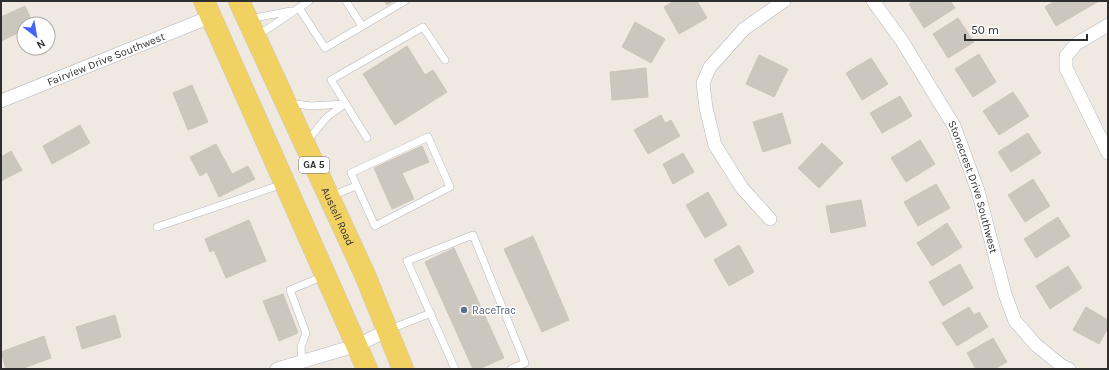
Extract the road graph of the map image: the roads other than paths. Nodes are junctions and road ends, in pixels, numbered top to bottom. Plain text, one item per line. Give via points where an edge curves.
1 (309, 1) edge
2 (346, 1) edge
3 (405, 1) edge
4 (784, 1) edge
5 (873, 1) edge
6 (299, 8) junction
7 (207, 9) edge
8 (247, 19) edge
9 (1108, 25) edge
10 (362, 26) junction
11 (445, 60) dead end
12 (1, 101) edge
13 (286, 103) junction
14 (345, 104) junction
15 (367, 138) dead end
16 (304, 143) junction
17 (1108, 154) edge
18 (285, 183) junction
19 (356, 186) junction
20 (329, 197) junction
21 (770, 219) dead end
22 (157, 227) dead end
23 (326, 275) junction
24 (431, 313) junction
25 (388, 330) junction
26 (358, 345) junction
27 (302, 362) junction
28 (276, 369) edge
29 (368, 369) edge
30 (403, 369) edge
31 (455, 369) edge
32 (511, 369) edge
33 (1069, 369) edge

1 - 6 lane
2 - 10 lane
3 - 10 lane
4 - 21 street via 744,30 710,68 703,83 706,108 716,145 742,188
5 - 33 street, Stonecrest Drive Southwest via 902,41 954,126 978,191 1005,294 1015,321 1036,345
6 - 8 lane
6 - 8 lane via 278,15
6 - 10 lane via 325,48
7 - 12 street, Fairview Drive Southwest
7 - 18 main road
8 - 13 main road, Austell Road / GA 5
9 - 17 street via 1076,44 1066,56 1068,75
11 - 14 lane via 423,27 331,80
13 - 14 lane via 311,106
13 - 16 main road, Austell Road / GA 5
14 - 15 lane
14 - 16 lane via 327,117
16 - 20 main road, Austell Road / GA 5
18 - 22 lane
18 - 23 main road
19 - 19 lane via 375,226 450,187 428,136 351,173
19 - 20 lane
20 - 25 main road, Austell Road / GA 5
23 - 26 main road
23 - 27 lane via 290,290 306,333 300,347
24 - 25 lane
24 - 31 lane
24 - 32 lane via 407,261 473,235 525,363
25 - 26 street
25 - 30 main road, Austell Road / GA 5
26 - 27 street
26 - 29 main road
27 - 28 street

